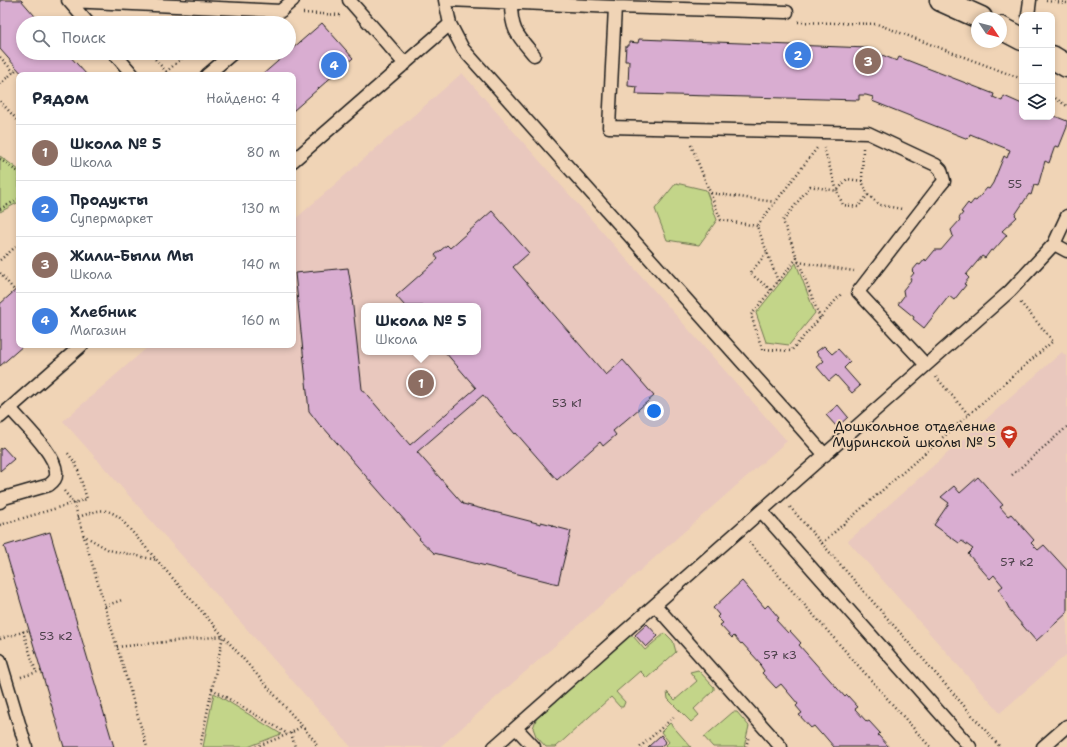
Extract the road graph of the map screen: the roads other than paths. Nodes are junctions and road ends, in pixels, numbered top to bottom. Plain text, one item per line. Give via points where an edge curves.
1 (294, 0) edge
2 (349, 0) edge
3 (446, 0) edge
4 (941, 0) edge
5 (1030, 0) edge
6 (68, 1) edge
7 (511, 3) junction
8 (614, 7) junction
9 (281, 11) junction
10 (1028, 12) edge
11 (971, 13) edge
12 (82, 16) edge
13 (275, 16) edge
14 (790, 17) road end
15 (450, 24) junction
16 (534, 55) dead end
17 (1055, 59) edge
18 (120, 60) edge
19 (225, 60) edge
20 (405, 64) junction
21 (1067, 66) edge
22 (130, 72) edge
23 (211, 72) edge
24 (296, 158) edge
25 (1067, 216) edge
26 (1054, 244) junction
27 (1067, 251) edge
28 (79, 348) edge
29 (926, 365) junction
30 (10, 408) junction
31 (0, 416) edge
32 (825, 455) junction
33 (0, 502) edge
34 (761, 511) junction
35 (655, 605) junction
36 (0, 660) edge
37 (1067, 726) edge
38 (516, 728) junction
39 (26, 747) edge
40 (494, 747) edge
41 (534, 747) edge
42 (781, 747) edge
43 (970, 747) edge
44 (1043, 747) edge

1 - 9 lane
2 - 20 lane
3 - 7 lane
3 - 15 lane
4 - 11 street
5 - 10 lane
6 - 9 lane
6 - 12 lane
7 - 8 lane
7 - 16 lane via 515,33
8 - 14 lane
8 - 29 lane via 609,127 868,133 941,170 944,181 858,292
9 - 13 lane
15 - 20 lane
15 - 32 lane via 463,49
17 - 21 street
18 - 22 lane
19 - 23 lane
20 - 24 lane
25 - 26 lane
26 - 27 lane
26 - 29 lane via 1010,291
28 - 30 lane
29 - 32 lane
30 - 31 lane
30 - 33 lane via 48,452 56,472 55,480 49,485 4,498
32 - 34 lane
34 - 35 lane
34 - 43 lane
35 - 38 lane
35 - 42 lane
36 - 39 lane
37 - 44 lane
38 - 40 lane
38 - 41 lane

